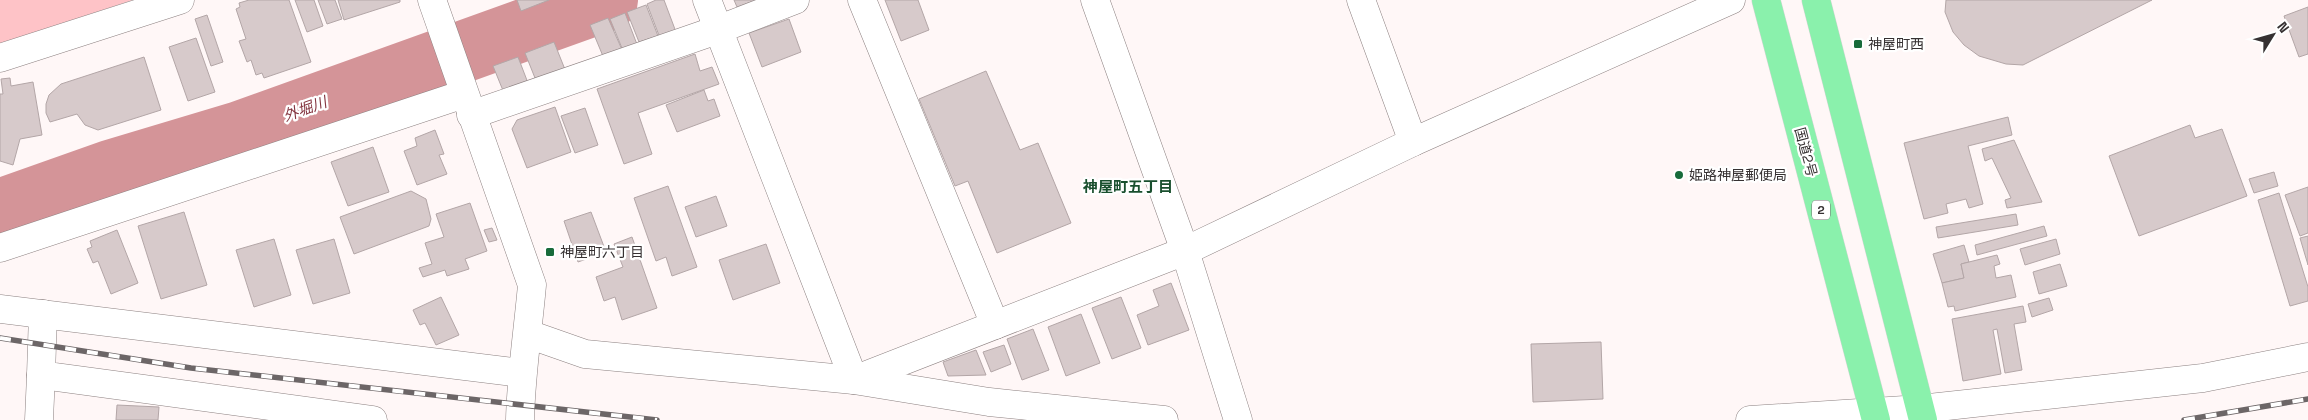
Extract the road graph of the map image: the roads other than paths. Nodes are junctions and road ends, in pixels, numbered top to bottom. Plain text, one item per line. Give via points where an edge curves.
1 (180, 0) edge
2 (432, 0) edge
3 (707, 0) edge
4 (795, 0) edge
5 (862, 0) edge
6 (1095, 0) edge
7 (1361, 0) edge
8 (1731, 0) edge
9 (1766, 0) edge
10 (1816, 0) edge
11 (717, 30) junction
12 (0, 58) edge
13 (467, 105) junction
14 (1413, 142) junction
15 (0, 248) edge
16 (1185, 250) junction
17 (0, 308) edge
18 (43, 314) junction
19 (995, 325) junction
20 (528, 334) junction
21 (2308, 357) edge
22 (521, 373) junction
23 (41, 375) junction
24 (854, 380) junction
25 (988, 411) edge
26 (1921, 414) edge
27 (1875, 416) edge
28 (39, 420) edge
29 (373, 420) edge
30 (520, 420) edge
31 (1164, 420) edge
32 (1238, 420) edge
33 (1750, 420) edge

1 - 12 street
2 - 13 street
3 - 11 street
4 - 11 street
5 - 19 street
6 - 16 street
7 - 14 street
8 - 14 street
9 - 27 highway, 国道2号 / 2
10 - 26 highway
11 - 13 street
11 - 24 street
13 - 15 street
13 - 20 street via 532,285
14 - 16 street
16 - 19 street
16 - 32 street
17 - 18 street
18 - 22 street
18 - 23 street
19 - 24 street
20 - 22 street
20 - 24 street via 585,354
21 - 26 street via 2203,378
22 - 30 street
23 - 28 street
23 - 29 street
24 - 25 street
25 - 31 street
26 - 27 street
27 - 33 street

